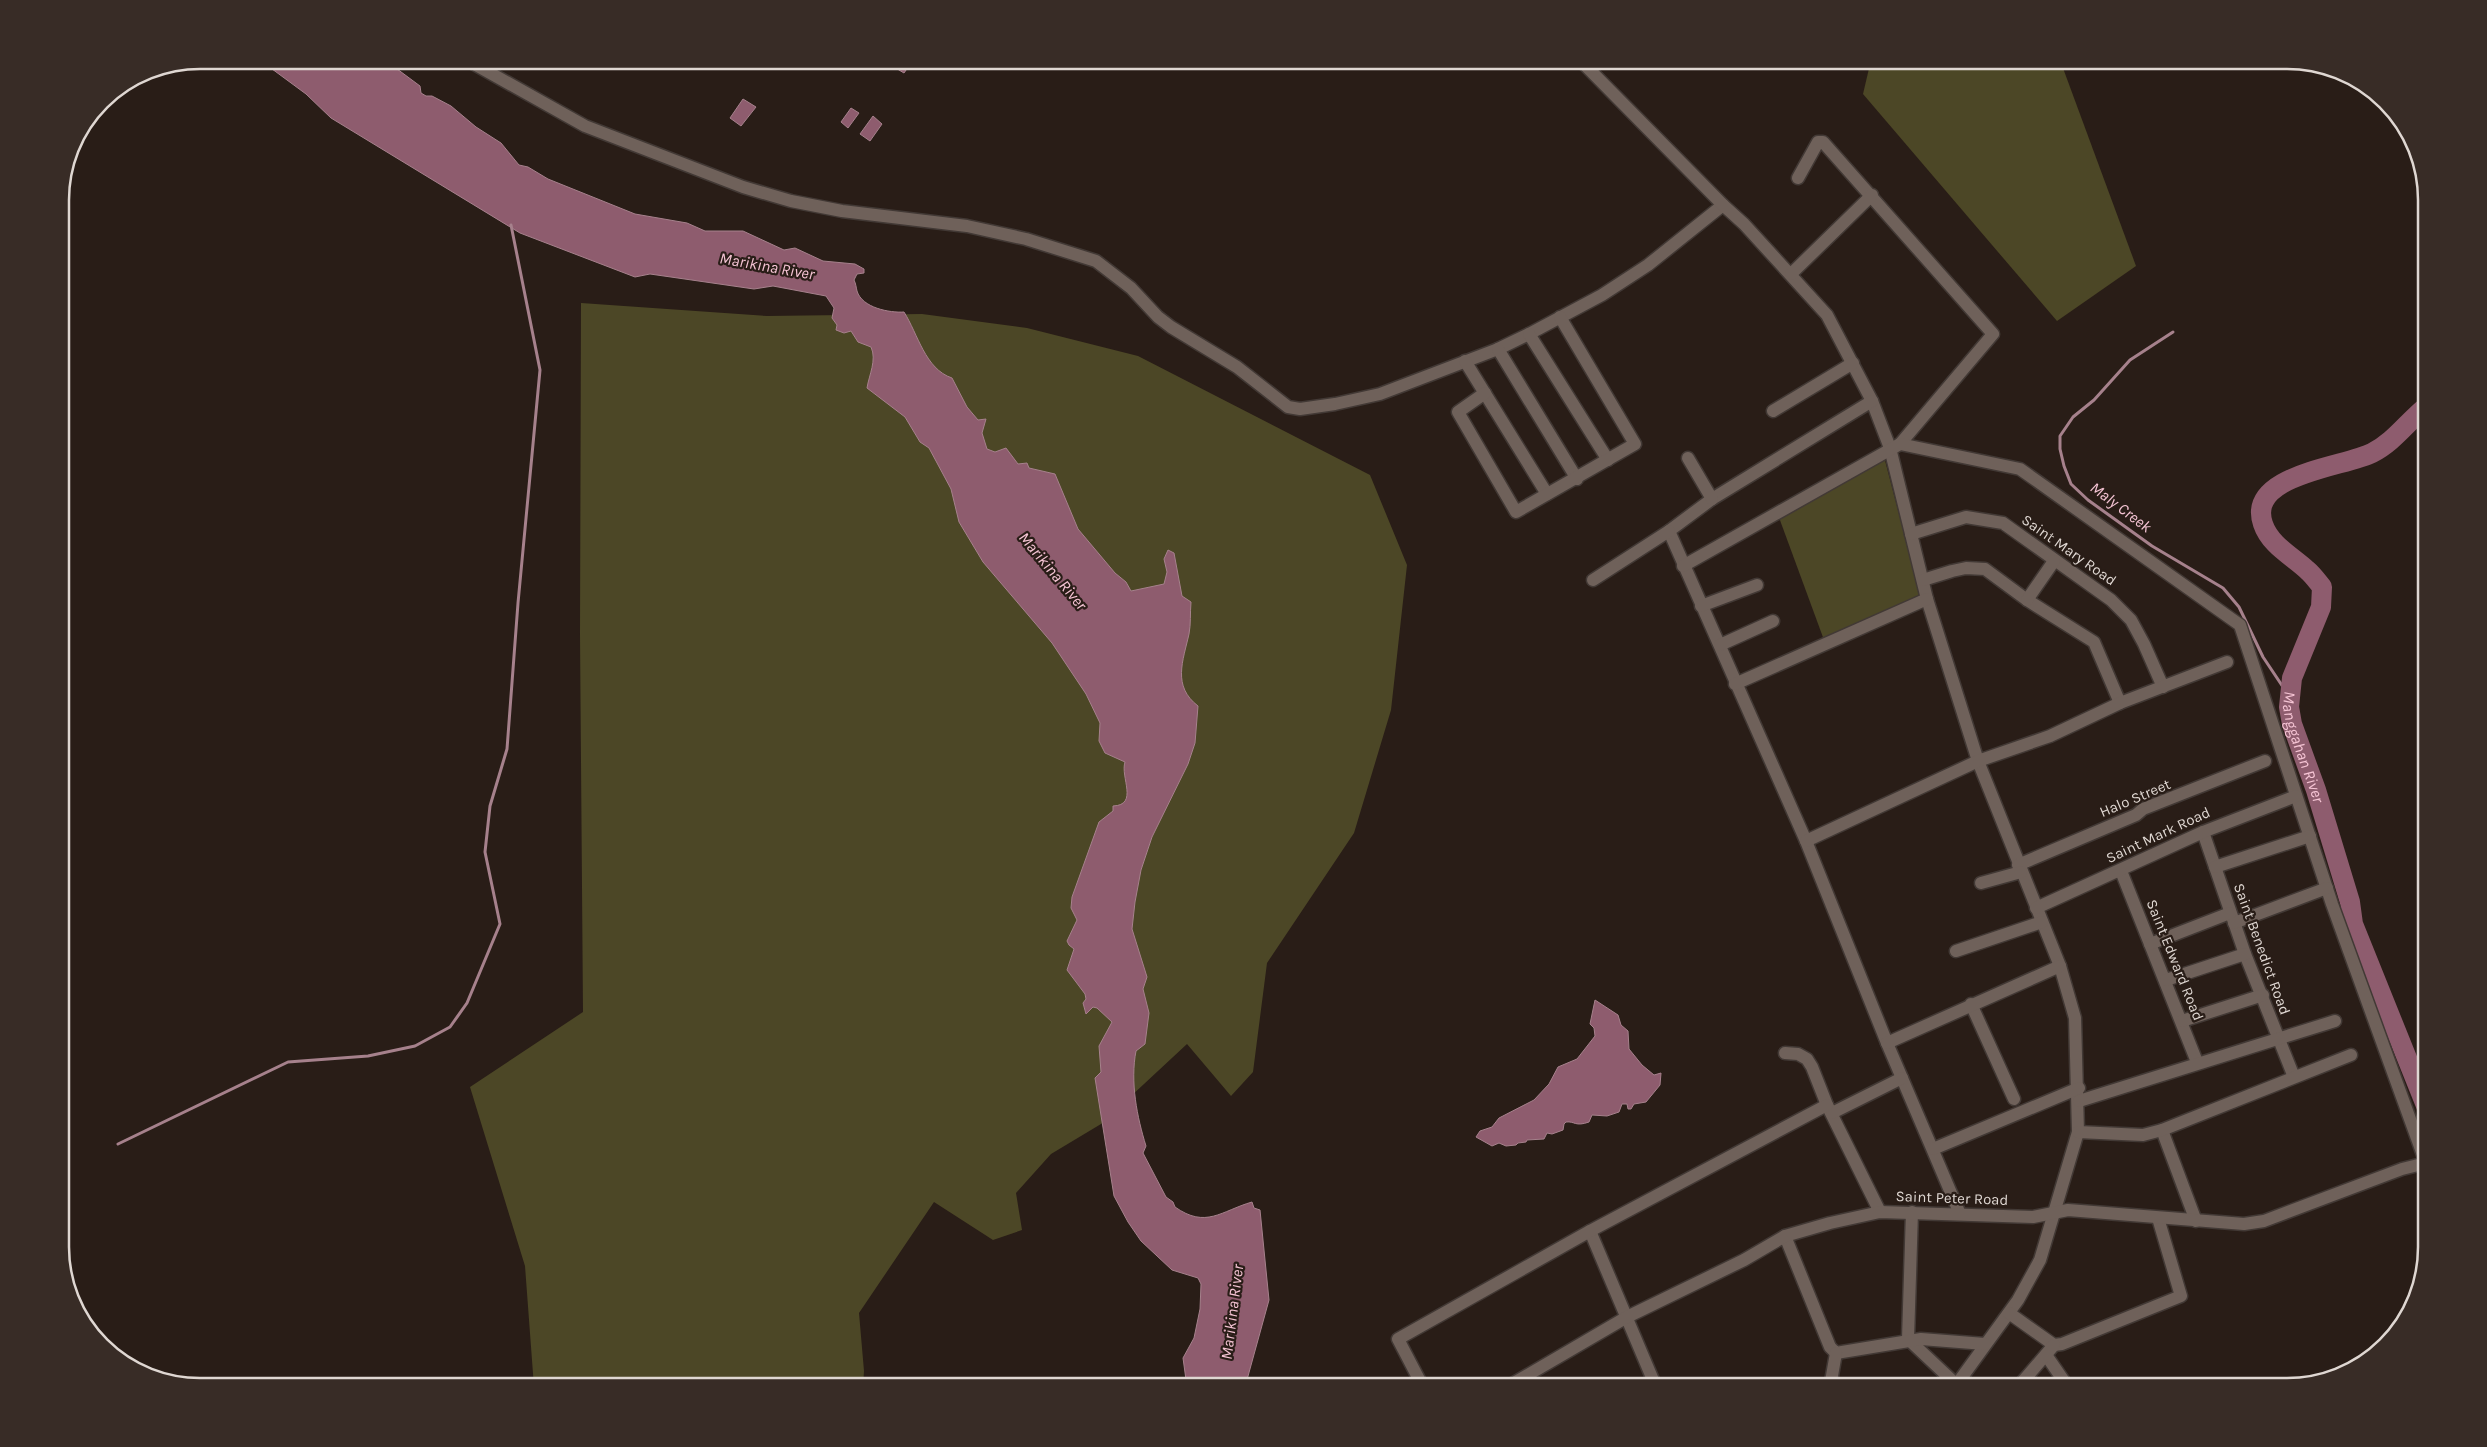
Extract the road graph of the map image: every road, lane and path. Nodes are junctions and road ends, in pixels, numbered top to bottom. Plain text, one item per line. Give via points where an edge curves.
1 (483, 69) edge
2 (1589, 69) edge
3 (1798, 178) dead end
4 (1872, 195) junction
5 (1723, 205) junction
6 (1791, 274) junction
7 (1560, 317) junction
8 (1529, 334) junction
9 (1498, 349) junction
10 (1466, 362) junction
11 (1853, 363) junction
12 (1485, 393) junction
13 (1872, 401) junction
14 (1773, 410) dead end
15 (1895, 446) junction
16 (1688, 458) dead end
17 (1608, 460) junction
18 (1577, 479) junction
19 (1547, 494) junction
20 (1712, 498) junction
21 (1669, 531) junction
22 (1910, 534) junction
23 (2054, 562) junction
24 (1683, 566) junction
25 (1593, 580) dead end
26 (1923, 580) junction
27 (1758, 585) dead end
28 (1927, 599) junction
29 (2026, 600) junction
30 (1701, 606) junction
31 (1773, 621) dead end
32 (1720, 645) junction
33 (2227, 662) dead end
34 (1735, 684) junction
35 (2163, 687) junction
36 (2120, 703) junction
37 (1978, 761) junction
38 (2266, 761) dead end
39 (2296, 796) junction
40 (2203, 832) junction
41 (2310, 836) junction
42 (1806, 841) junction
43 (2215, 867) junction
44 (2020, 869) junction
45 (2121, 871) junction
46 (1981, 883) dead end
47 (2327, 888) junction
48 (2036, 908) junction
49 (2232, 918) junction
50 (2042, 922) junction
51 (2150, 944) junction
52 (1956, 951) dead end
53 (2245, 954) junction
54 (2060, 966) junction
55 (2166, 980) junction
56 (2263, 995) junction
57 (1971, 1004) junction
58 (2182, 1021) junction
59 (2335, 1021) dead end
60 (2277, 1038) junction
61 (1887, 1043) junction
62 (1784, 1053) dead end
63 (2351, 1055) dead end
64 (2197, 1062) junction
65 (2294, 1077) junction
66 (1902, 1078) junction
67 (2079, 1088) junction
68 (2014, 1099) dead end
69 (2079, 1101) junction
70 (1830, 1109) junction
71 (2162, 1130) junction
72 (2078, 1132) junction
73 (2418, 1140) edge
74 (1932, 1149) junction
75 (2418, 1166) edge
76 (1880, 1212) junction
77 (1912, 1212) junction
78 (2054, 1212) junction
79 (1960, 1214) junction
80 (2158, 1218) junction
81 (2196, 1221) junction
82 (1590, 1231) junction
83 (1785, 1236) junction
84 (2009, 1313) junction
85 (1627, 1317) junction
86 (1908, 1340) junction
87 (1985, 1344) junction
88 (2050, 1350) junction
89 (1836, 1353) junction
90 (1418, 1378) edge
91 (1522, 1378) edge
92 (1652, 1378) edge
93 (1832, 1378) edge
94 (1950, 1378) edge
95 (1963, 1378) edge
96 (2026, 1378) edge
97 (2064, 1378) edge

1 - 10 street via 585,126 743,187 842,211 967,226 1026,239 1096,261 1131,288 1171,327 1237,366 1288,406 1300,409 1380,394
2 - 5 street
3 - 4 street via 1821,141
4 - 6 street
4 - 15 street via 1993,334
5 - 6 street
5 - 7 street via 1648,265
6 - 11 street via 1826,315
7 - 8 street
7 - 17 street via 1635,444
8 - 9 street
8 - 17 street
9 - 10 street
9 - 18 street
10 - 12 street
11 - 13 street
11 - 14 street
12 - 19 street
12 - 19 street via 1458,412 1516,512
13 - 15 street
13 - 20 street
15 - 22 street
15 - 24 street
15 - 39 street via 2020,469 2240,625
16 - 20 street
17 - 18 street
18 - 19 street
20 - 21 street
21 - 24 street
21 - 25 street
22 - 23 street, Saint Mary Road via 1966,517 1991,520 2003,523
22 - 26 street
23 - 29 street
23 - 35 street, Saint Mary Road via 2112,600 2131,620
24 - 30 street
26 - 28 street
26 - 29 street via 1952,571 1984,569
27 - 30 street
28 - 34 street
28 - 37 street
29 - 36 street via 2094,642
30 - 32 street
31 - 32 street
32 - 34 street
33 - 35 street
34 - 42 street
35 - 36 street
36 - 37 street via 2050,736
37 - 42 street
37 - 44 street
38 - 44 street, Halo Street via 2143,810
39 - 40 street, Saint Mark Road
39 - 41 street
40 - 43 street, Saint Benedict Road
40 - 45 street, Saint Mark Road
41 - 43 street
41 - 47 street
42 - 61 street
43 - 49 street, Saint Benedict Road
44 - 46 street, Halo Street
44 - 48 street
45 - 48 street, Saint Mark Road
45 - 51 street, Saint Edward Road
47 - 49 street
47 - 73 street
48 - 50 street
49 - 51 street
49 - 53 street, Saint Benedict Road
50 - 52 street
50 - 54 street
51 - 55 street, Saint Edward Road
53 - 55 street
53 - 56 street, Saint Benedict Road
54 - 57 street
54 - 67 street via 2075,1018
55 - 58 street, Saint Edward Road
56 - 58 street
56 - 60 street, Saint Benedict Road
57 - 61 street
57 - 68 street
58 - 64 street, Saint Edward Road
59 - 60 street
60 - 64 street
60 - 65 street, Saint Benedict Road
61 - 66 street
62 - 70 street via 1798,1054 1807,1059
63 - 65 street
64 - 69 street
65 - 71 street
66 - 70 street
66 - 74 street
67 - 69 street
67 - 74 street
69 - 72 street
70 - 76 street
70 - 82 street
71 - 72 street via 2143,1135
71 - 81 street
72 - 78 street
74 - 79 street
75 - 81 street, Saint Peter Road via 2402,1169 2264,1220 2244,1224
76 - 77 street, Saint Peter Road
76 - 83 street, Saint Peter Road
77 - 79 street, Saint Peter Road
77 - 86 street
78 - 79 street, Saint Peter Road via 2033,1217
78 - 80 street, Saint Peter Road via 2068,1210
78 - 84 street via 2040,1260
80 - 81 street, Saint Peter Road
80 - 88 street via 2181,1296
82 - 85 street
82 - 90 street via 1398,1339
83 - 85 street, Saint Peter Road via 1744,1260
83 - 89 street via 1830,1347
84 - 87 street
84 - 88 street
85 - 91 street, Saint Peter Road
85 - 92 street
86 - 87 street via 1921,1338
86 - 89 street
86 - 94 street
87 - 95 street
88 - 96 street
88 - 97 street
89 - 93 street

